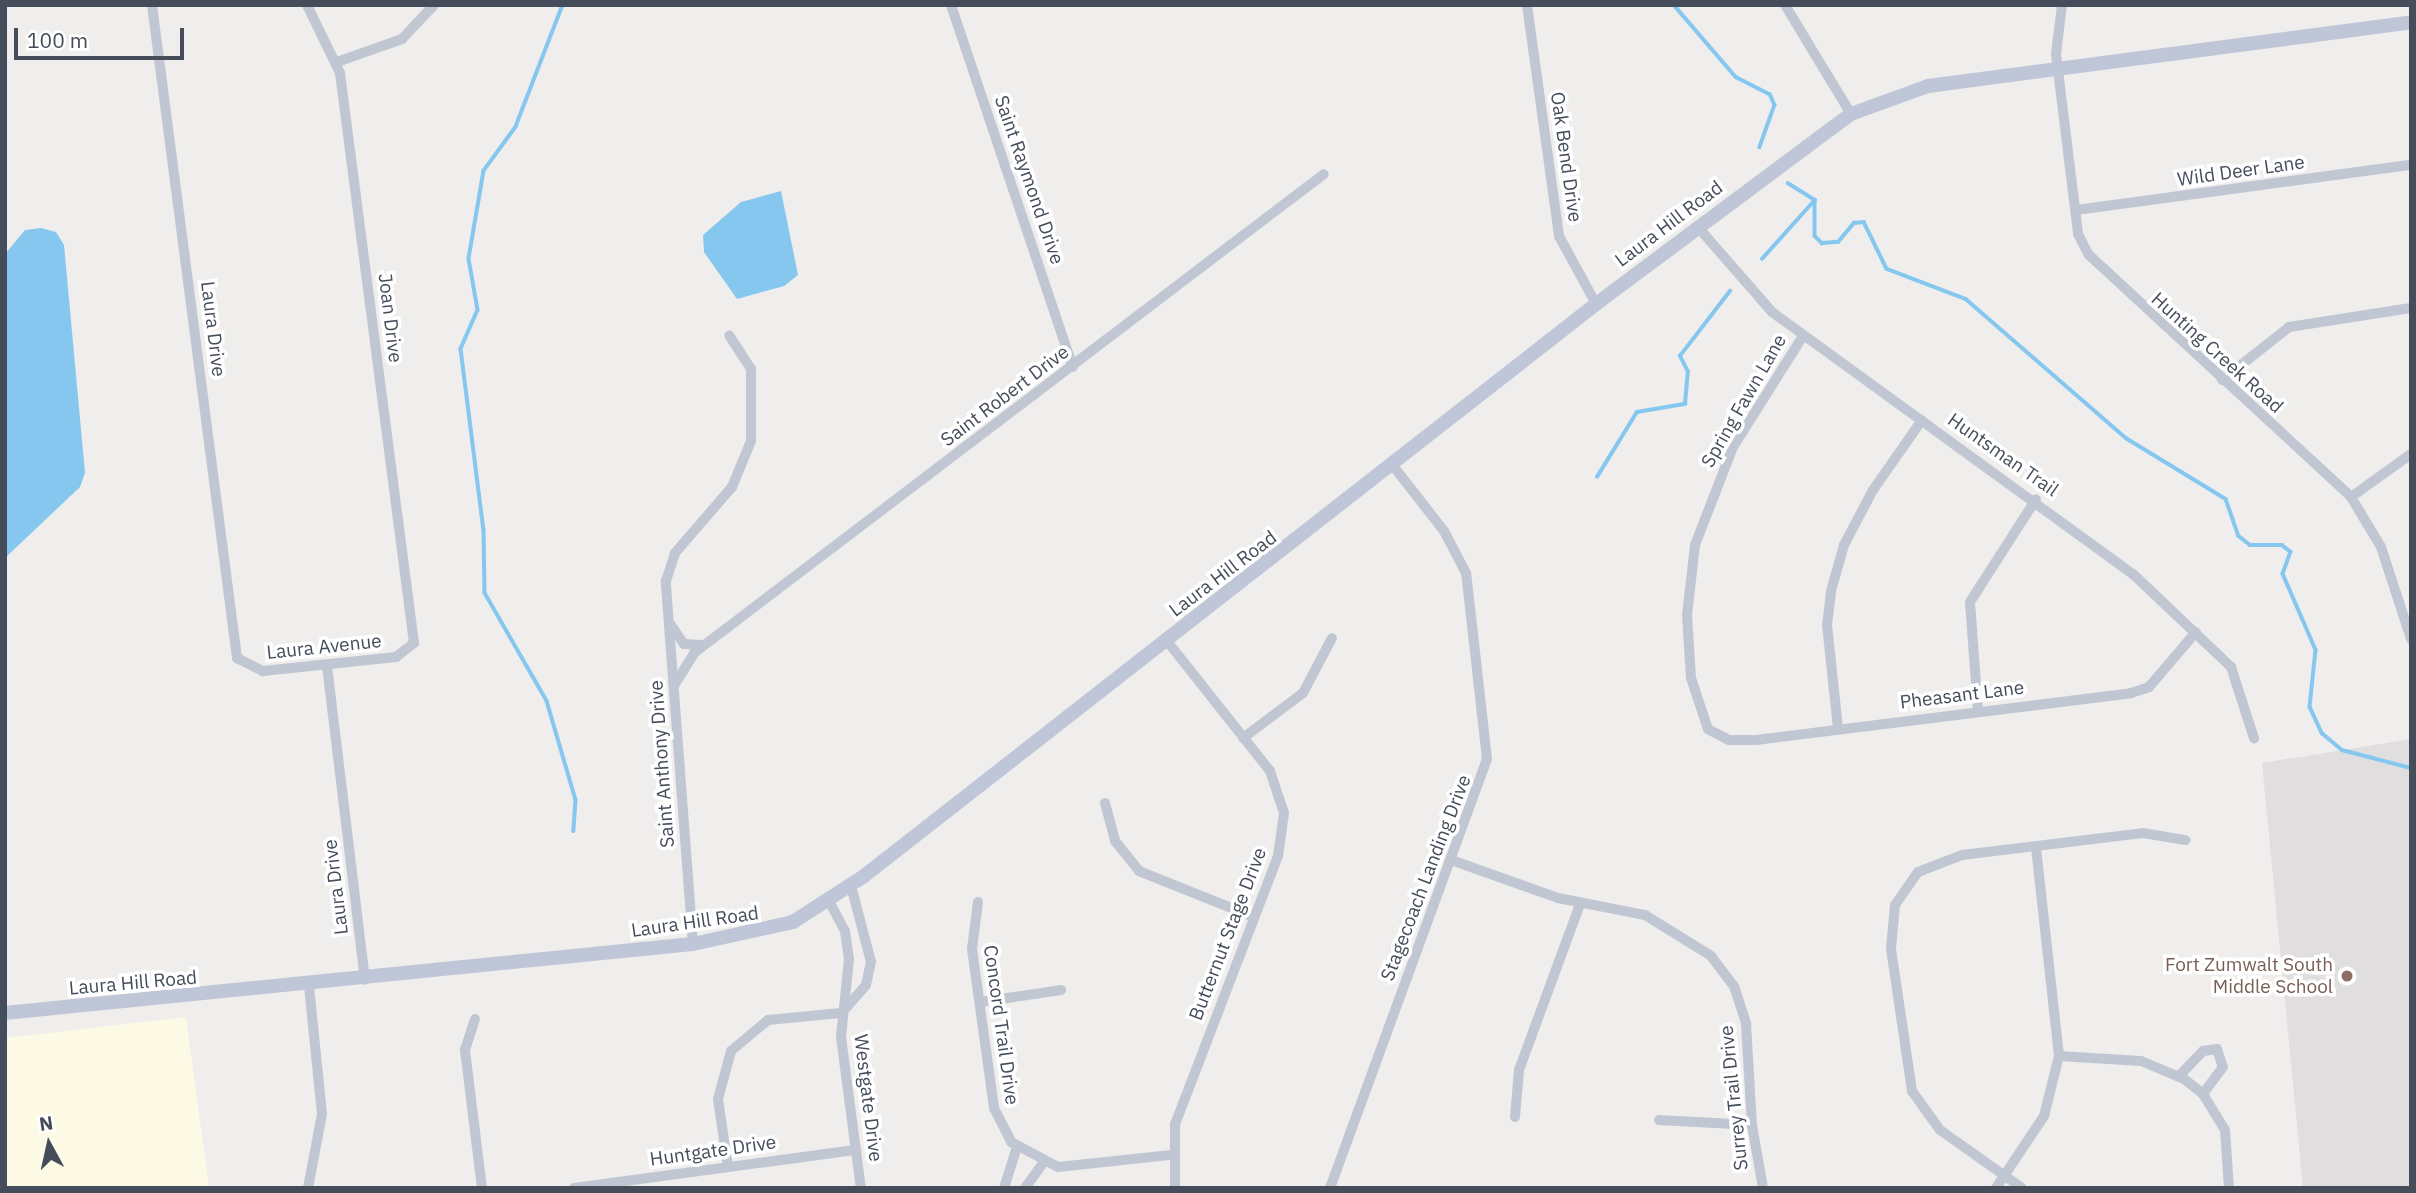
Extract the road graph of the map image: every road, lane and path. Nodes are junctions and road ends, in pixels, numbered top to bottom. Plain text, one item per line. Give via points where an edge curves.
1 (152, 5) edge
2 (307, 5) edge
3 (434, 5) edge
4 (951, 5) edge
5 (1527, 5) edge
6 (1785, 5) edge
7 (2062, 5) edge
8 (2411, 22) edge
9 (337, 62) junction
10 (2058, 68) junction
11 (1851, 114) junction
12 (2411, 165) edge
13 (1324, 174) dead end
14 (2076, 211) junction
15 (1698, 226) junction
16 (1596, 303) junction
17 (2411, 308) edge
18 (729, 335) dead end
19 (1804, 336) junction
20 (1073, 367) junction
21 (2222, 380) junction
22 (1922, 420) junction
23 (2411, 454) edge
24 (1394, 467) junction
25 (2351, 497) junction
26 (2036, 499) junction
27 (670, 623) junction
28 (2196, 632) junction
29 (1332, 638) dead end
30 (2411, 639) edge
31 (1167, 641) junction
32 (414, 643) joint
33 (706, 644) junction
34 (237, 658) joint
35 (327, 666) junction
36 (675, 684) junction
37 (1978, 711) junction
38 (1838, 728) junction
39 (1708, 729) joint
40 (1243, 738) junction
41 (2254, 738) dead end
42 (1105, 803) dead end
43 (2185, 840) dead end
44 (2035, 847) junction
45 (1454, 861) junction
46 (851, 886) junction
47 (829, 901) junction
48 (978, 902) dead end
49 (1580, 904) junction
50 (1254, 917) junction
51 (693, 944) junction
52 (365, 979) junction
53 (310, 985) junction
54 (1060, 990) dead end
55 (980, 1002) junction
56 (5, 1013) edge
57 (841, 1013) junction
58 (475, 1019) dead end
59 (2059, 1056) junction
60 (2179, 1076) junction
61 (2203, 1094) junction
62 (1515, 1117) dead end
63 (1659, 1119) dead end
64 (1752, 1125) junction
65 (1017, 1147) junction
66 (856, 1150) junction
67 (1171, 1154) junction
68 (1043, 1163) junction
69 (728, 1167) junction
70 (2006, 1174) junction
71 (308, 1188) edge
72 (482, 1188) edge
73 (574, 1188) edge
74 (862, 1188) edge
75 (1004, 1188) edge
76 (1025, 1188) edge
77 (1175, 1188) edge
78 (1330, 1188) edge
79 (1763, 1188) edge
80 (1996, 1188) edge
81 (2022, 1188) edge
82 (2229, 1188) edge

1 - 34 street, Laura Drive
2 - 9 street, Joan Drive
3 - 9 street via 402,39
4 - 20 street, Saint Raymond Drive
5 - 16 street, Oak Bend Drive via 1559,236
6 - 11 street
7 - 10 street, Hunting Creek Road
8 - 10 main road, Laura Hill Road
9 - 32 street, Joan Drive
10 - 11 main road, Laura Hill Road via 1928,86
10 - 14 street, Hunting Creek Road
11 - 15 main road, Laura Hill Road
12 - 14 street, Wild Deer Lane
13 - 20 street, Saint Robert Drive
14 - 21 street, Hunting Creek Road via 2088,254
15 - 16 main road, Laura Hill Road
15 - 19 street, Huntsman Trail via 1756,296
16 - 24 main road, Laura Hill Road
17 - 21 street via 2288,327
18 - 27 street, Saint Anthony Drive via 751,369 751,441 732,487 675,553 666,581
19 - 22 street, Huntsman Trail
19 - 39 street, Spring Fawn Lane via 1733,447 1695,545 1688,615 1691,678
20 - 33 street, Saint Robert Drive
21 - 25 street, Hunting Creek Road
22 - 26 street, Huntsman Trail
22 - 38 street via 1873,490 1834,580 1828,625
23 - 25 street
24 - 31 main road, Laura Hill Road
24 - 45 street, Stagecoach Landing Drive via 1460,557 1470,590 1488,737 1483,781
25 - 30 street, Hunting Creek Road via 2381,547
26 - 28 street, Huntsman Trail via 2133,574
26 - 37 street via 1970,602
27 - 33 street via 684,644
27 - 36 street, Saint Anthony Drive
28 - 37 street, Pheasant Lane via 2149,687
28 - 41 street, Huntsman Trail via 2241,683
29 - 40 street via 1303,693
31 - 40 street, Butternut Stage Drive
31 - 46 main road, Laura Hill Road
32 - 35 street, Laura Avenue via 402,655
33 - 36 street, Saint Robert Drive
34 - 35 street, Laura Avenue via 251,670
35 - 52 street, Laura Drive
36 - 51 street, Saint Anthony Drive
37 - 38 street, Pheasant Lane
38 - 39 street, Pheasant Lane via 1756,740 1729,740
40 - 50 street, Butternut Stage Drive via 1270,771 1284,813 1278,856
42 - 50 street via 1115,841 1139,871
43 - 44 street via 2143,833
44 - 59 street
44 - 70 street via 1938,861 1905,886 1890,925 1912,1091 1941,1130
45 - 49 street, Surrey Trail Drive
45 - 78 street, Stagecoach Landing Drive
46 - 47 main road, Laura Hill Road
46 - 57 street, Westgate Drive via 871,961 866,985
47 - 51 main road, Laura Hill Road via 772,929
47 - 57 street, Westgate Drive via 845,930 849,959
48 - 55 street, Concord Trail Drive via 971,928
49 - 62 street via 1518,1070
49 - 64 street, Surrey Trail Drive via 1672,926 1728,975 1746,1024
50 - 67 street, Butternut Stage Drive via 1181,1105
51 - 52 main road, Laura Hill Road
52 - 53 main road, Laura Hill Road
53 - 56 main road, Laura Hill Road
53 - 71 street via 322,1114
54 - 55 street
55 - 65 street, Concord Trail Drive via 994,1108
57 - 66 street, Westgate Drive
57 - 69 street via 768,1020 731,1051 718,1099
58 - 72 street via 465,1050
59 - 60 street via 2141,1061
59 - 70 street via 2045,1116
60 - 61 street
60 - 61 street via 2203,1051 2217,1049 2222,1067
61 - 82 street via 2231,1152
63 - 64 street
64 - 79 street, Surrey Trail Drive
65 - 68 street, Concord Trail Drive
65 - 75 street
66 - 69 street, Huntgate Drive
66 - 74 street, Westgate Drive
67 - 68 street, Concord Trail Drive via 1084,1166
67 - 77 street, Butternut Stage Drive
68 - 76 street
69 - 73 street, Huntgate Drive
70 - 80 street
70 - 81 street

